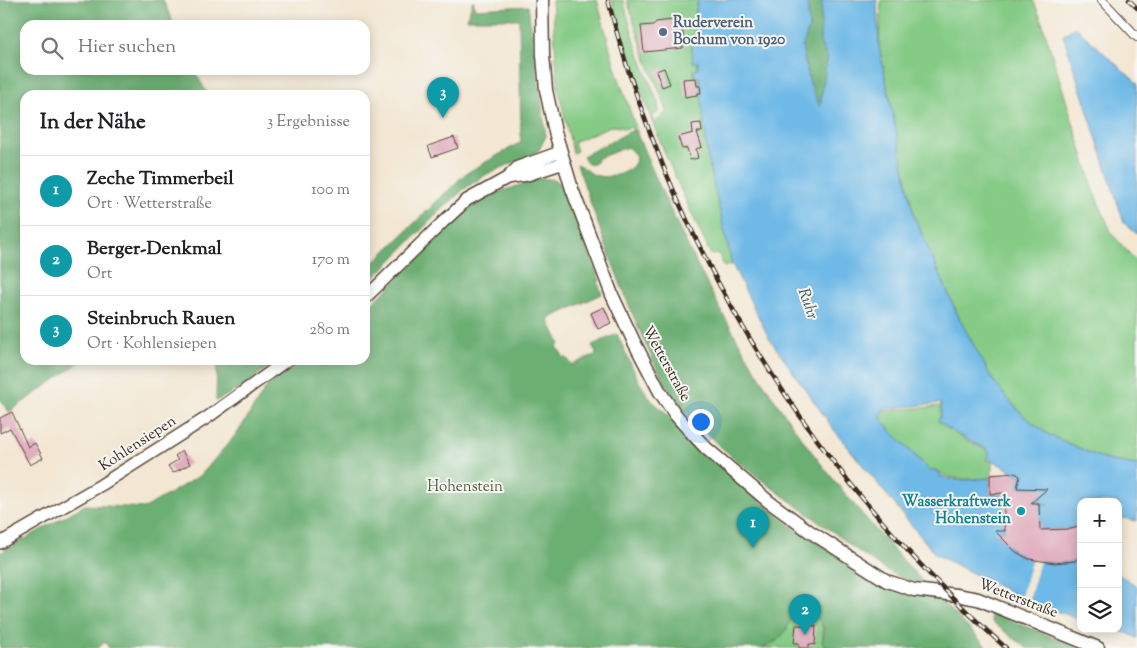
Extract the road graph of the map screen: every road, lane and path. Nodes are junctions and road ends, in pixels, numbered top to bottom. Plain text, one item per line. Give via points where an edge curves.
1 (542, 0) edge
2 (1102, 0) edge
3 (1137, 37) edge
4 (562, 157) junction
5 (370, 293) edge
6 (279, 365) edge
7 (0, 544) edge
8 (1098, 648) edge

1 - 4 main road, Wetterstraße via 546,90
2 - 3 street
4 - 5 street via 527,175 507,178 467,200
4 - 8 main road, Wetterstraße via 587,231 634,342 660,392 706,448 768,501 887,581 914,590 978,599
6 - 7 street, Kohlensiepen via 208,417

